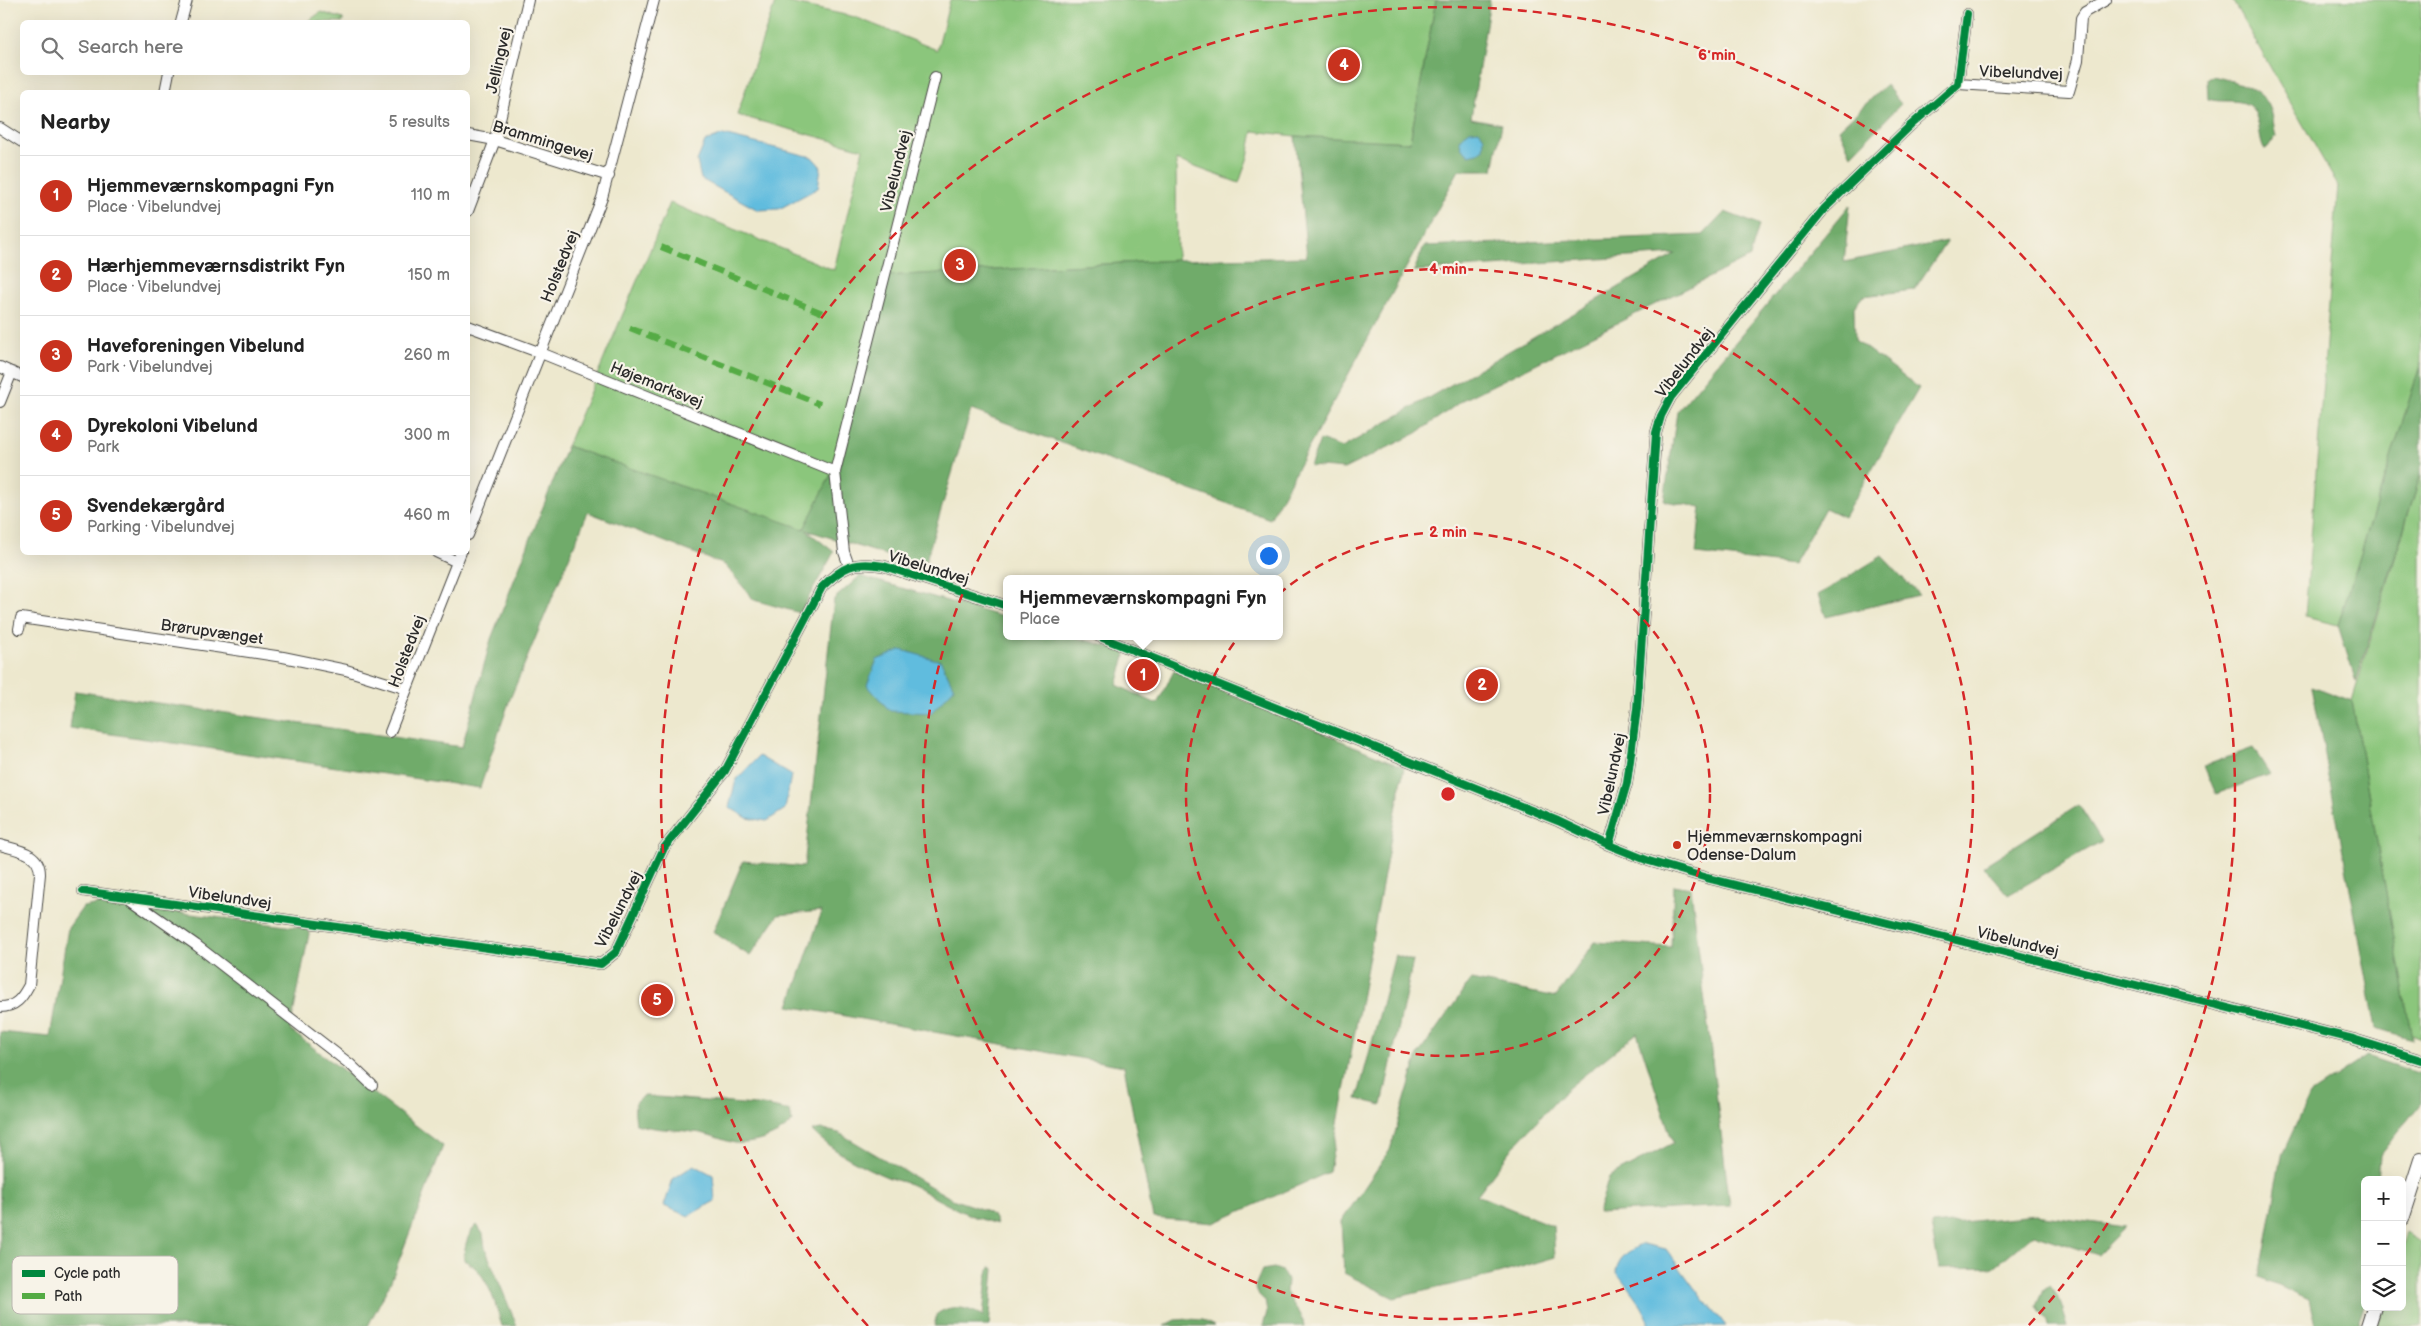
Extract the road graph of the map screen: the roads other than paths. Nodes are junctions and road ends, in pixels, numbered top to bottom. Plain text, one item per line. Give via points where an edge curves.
1 (187, 0) edge
2 (528, 0) edge
3 (654, 0) edge
4 (2106, 0) edge
5 (1967, 14) dead end
6 (182, 20) edge
7 (169, 75) edge
8 (935, 77) dead end
9 (1958, 84) junction
10 (166, 90) edge
11 (0, 128) edge
12 (470, 135) edge
13 (495, 140) junction
14 (20, 141) edge
15 (609, 176) junction
16 (470, 206) edge
17 (470, 327) edge
18 (541, 352) junction
19 (0, 367) edge
20 (12, 372) junction
21 (20, 376) edge
22 (0, 402) edge
23 (835, 472) junction
24 (470, 530) edge
25 (459, 557) edge
26 (849, 566) junction
27 (1003, 605) edge
28 (19, 629) dead end
29 (1108, 640) edge
30 (407, 689) junction
31 (390, 732) dead end
32 (1609, 845) junction
33 (0, 846) edge
34 (83, 891) dead end
35 (126, 896) junction
36 (0, 1007) edge
37 (2421, 1060) edge
38 (372, 1085) dead end
39 (2421, 1160) edge
40 (2406, 1207) edge
41 (2373, 1311) edge
42 (2368, 1326) edge

1 - 6 street
2 - 13 street, Jellingvej
3 - 15 street, Holstedvej
4 - 9 street, Vibelundvej via 2085,12 2081,18 2078,60 2069,90
5 - 9 street, Vibelundvej
7 - 10 street
8 - 23 street, Vibelundvej
9 - 32 street, Vibelundvej via 1824,209 1671,397 1661,416 1656,433 1637,708 1630,764
11 - 14 street
12 - 13 street, Brammingevej
13 - 15 street, Brammingevej
13 - 16 street, Jellingvej
15 - 18 street, Holstedvej
17 - 18 street, Højemarksvej
18 - 23 street, Højemarksvej
18 - 24 street, Holstedvej
19 - 20 street
20 - 21 street
20 - 22 street
23 - 26 street, Vibelundvej via 844,552
25 - 30 street, Holstedvej
26 - 27 street, Vibelundvej via 865,563 884,566
26 - 35 street, Vibelundvej via 822,587 725,771 664,848 616,952 601,964
28 - 30 street, Brørupvænget via 21,618 283,657 346,670
29 - 32 street, Vibelundvej via 1541,814
30 - 31 street, Holstedvej
32 - 37 street, Vibelundvej via 1707,878 2353,1039
33 - 36 street via 23,852 35,859 40,869 28,985 22,998 14,1005
34 - 35 street, Vibelundvej
35 - 38 street, Vibelundvej via 196,945
39 - 40 street
41 - 42 street

